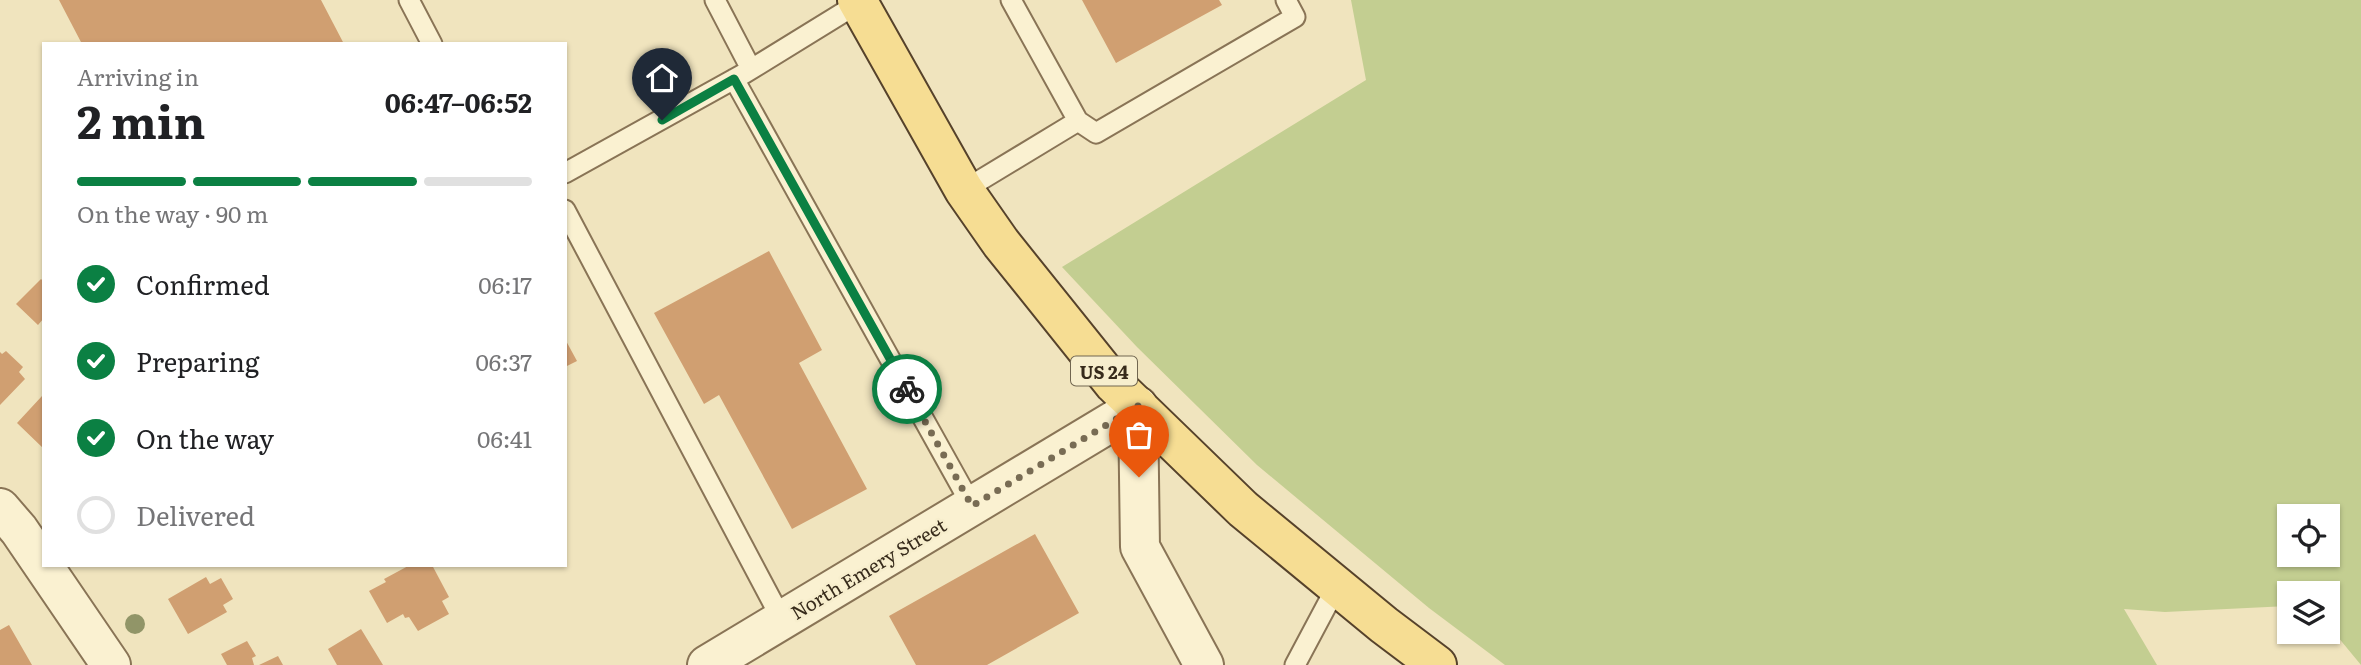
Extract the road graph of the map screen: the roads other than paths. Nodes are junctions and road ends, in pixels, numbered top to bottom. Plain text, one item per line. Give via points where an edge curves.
1 (409, 0) edge
2 (715, 0) edge
3 (1011, 0) edge
4 (1286, 0) edge
5 (859, 1) edge
6 (431, 42) edge
7 (751, 69) junction
8 (734, 79) junction
9 (1078, 121) junction
10 (567, 172) edge
11 (964, 190) junction
12 (567, 215) edge
13 (1138, 406) junction
14 (972, 506) junction
15 (0, 508) edge
16 (42, 564) edge
17 (44, 567) edge
18 (1338, 586) junction
19 (782, 620) junction
20 (111, 665) edge
21 (707, 665) edge
22 (1204, 665) edge
23 (1295, 665) edge
24 (1437, 665) edge

1 - 6 lane
2 - 7 lane
3 - 9 lane
4 - 9 lane via 1296,18 1096,133
5 - 7 lane
5 - 11 main road, US 24
7 - 8 lane
8 - 10 lane
8 - 14 lane
9 - 11 lane
11 - 13 main road, US 24 via 1114,384
12 - 19 lane
13 - 14 street, North Emery Street
13 - 18 main road, US 24 via 1243,509
13 - 22 street via 1140,547
14 - 19 street, North Emery Street
15 - 16 street
17 - 20 street
18 - 23 lane
18 - 24 main road, US 24
19 - 21 street, North Emery Street

